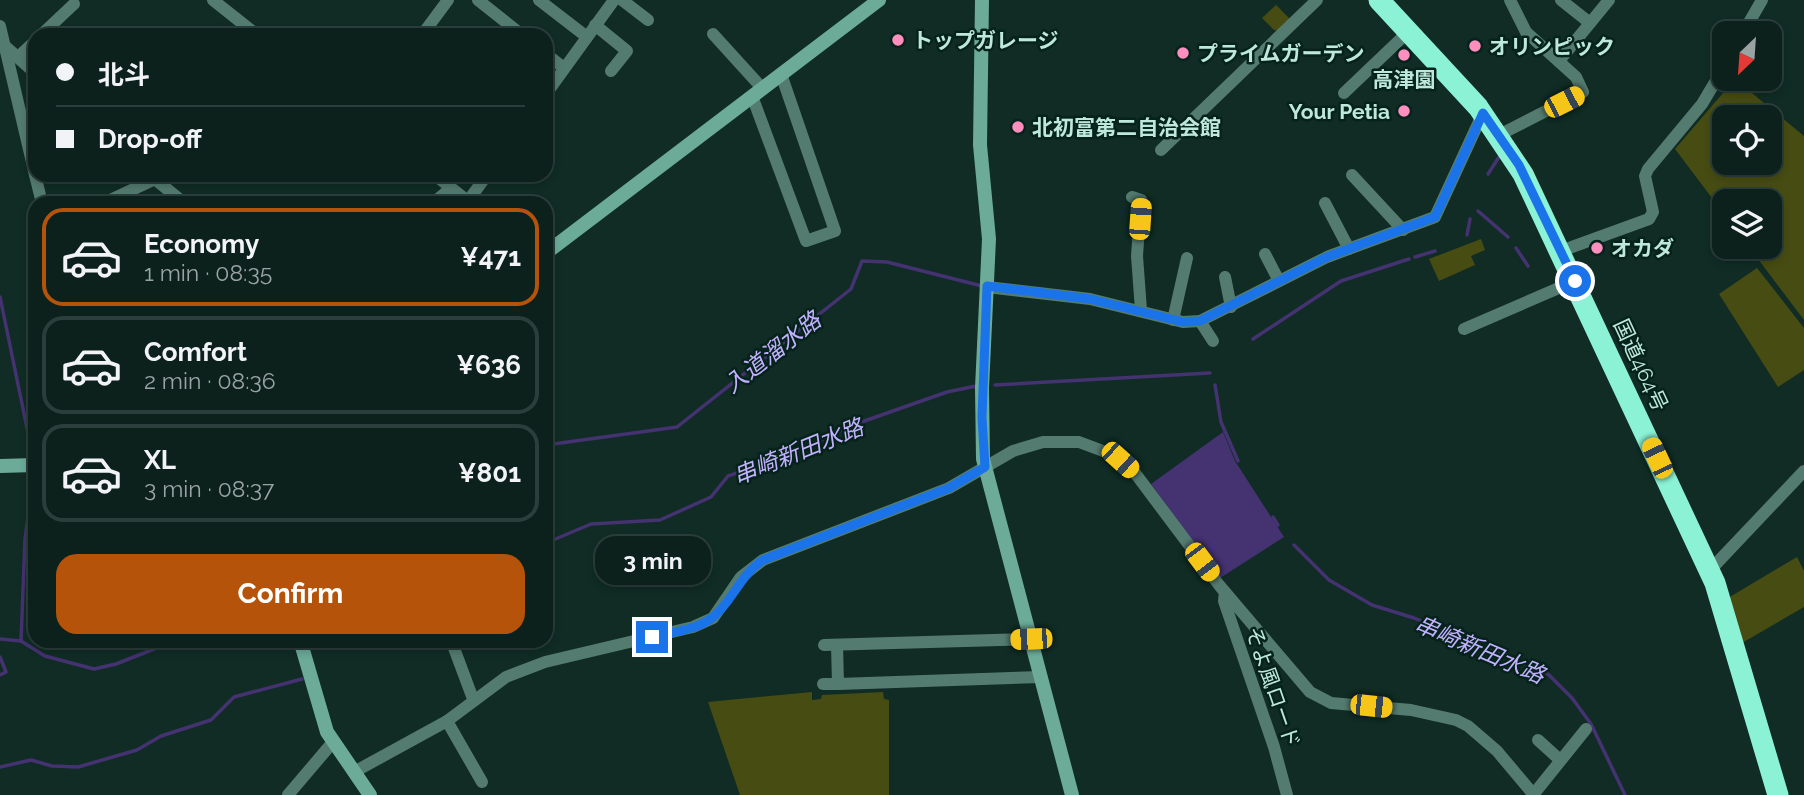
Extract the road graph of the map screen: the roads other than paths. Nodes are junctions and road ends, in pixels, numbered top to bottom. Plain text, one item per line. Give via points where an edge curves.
1 (213, 0) edge
2 (448, 0) edge
3 (478, 0) edge
4 (500, 0) edge
5 (539, 0) edge
6 (614, 0) edge
7 (622, 0) edge
8 (879, 0) edge
9 (982, 0) edge
10 (1317, 0) edge
11 (1379, 0) edge
12 (1510, 0) edge
13 (1561, 0) edge
14 (1609, 0) edge
15 (1762, 0) edge
16 (74, 4) dead end
17 (492, 11) junction
18 (649, 20) dead end
19 (1750, 21) edge
20 (1590, 23) junction
21 (0, 26) edge
22 (595, 26) junction
23 (48, 28) edge
24 (248, 28) edge
25 (427, 28) edge
26 (513, 28) edge
27 (1408, 32) junction
28 (713, 34) dead end
29 (587, 37) junction
30 (5, 45) junction
31 (28, 48) edge
32 (18, 57) junction
33 (553, 59) edge
34 (1559, 61) junction
35 (28, 66) edge
36 (564, 68) junction
37 (611, 71) dead end
38 (781, 74) junction
39 (553, 83) edge
40 (1712, 87) edge
41 (757, 92) junction
42 (1344, 93) dead end
43 (1483, 113) junction
44 (1499, 135) junction
45 (28, 145) edge
46 (1161, 150) dead end
47 (1352, 175) dead end
48 (143, 182) edge
49 (158, 182) edge
50 (444, 182) edge
51 (451, 188) junction
52 (117, 196) edge
53 (175, 196) edge
54 (441, 196) edge
55 (461, 196) edge
56 (1132, 197) dead end
57 (1325, 203) dead end
58 (1403, 230) junction
59 (553, 248) edge
60 (1349, 249) junction
61 (1561, 251) junction
62 (1265, 254) dead end
63 (1187, 258) dead end
64 (1226, 277) dead end
65 (1279, 281) junction
66 (1575, 281) junction
67 (987, 286) junction
68 (1231, 307) junction
69 (1141, 310) junction
70 (1173, 320) junction
71 (1200, 321) junction
72 (1464, 329) dead end
73 (1213, 341) dead end
74 (0, 466) edge
75 (28, 466) edge
76 (985, 467) junction
77 (1804, 471) edge
78 (1707, 568) junction
79 (1225, 592) junction
80 (1031, 639) junction
81 (302, 648) edge
82 (454, 648) edge
83 (1041, 677) junction
84 (823, 684) dead end
85 (838, 684) junction
86 (473, 699) junction
87 (447, 721) junction
88 (1586, 729) dead end
89 (1538, 740) dead end
90 (334, 742) junction
91 (1560, 761) junction
92 (354, 772) junction
93 (482, 782) dead end
94 (288, 795) edge
95 (370, 795) edge
96 (1072, 795) edge
97 (1287, 795) edge
98 (1533, 795) edge
99 (1778, 795) edge

1 - 24 street
2 - 25 street
3 - 17 street
4 - 17 street
5 - 29 street
6 - 22 street
7 - 18 street
8 - 38 street
9 - 67 street via 979,106 989,239
10 - 46 street
11 - 27 highway, 国道464号
12 - 34 street via 1526,32
13 - 20 street
14 - 20 street
15 - 19 street
16 - 23 street
17 - 26 street
20 - 34 street
21 - 30 street
22 - 29 street
22 - 37 street via 627,51
27 - 42 street
27 - 43 highway, 国道464号
28 - 41 street
29 - 36 street
30 - 32 street
30 - 45 street
31 - 32 street
32 - 35 street
33 - 36 street
34 - 44 street via 1576,77 1583,92
36 - 39 street
38 - 41 street
38 - 41 street via 835,231 806,241
40 - 61 street via 1648,169 1645,176 1653,212 1649,219
41 - 59 street
43 - 44 highway, 国道464号
43 - 58 street via 1435,217
44 - 61 highway, 国道464号
47 - 58 street
48 - 52 street
49 - 53 street
50 - 51 street
51 - 54 street
51 - 55 street
56 - 69 street via 1141,200 1137,256
57 - 60 street
58 - 60 street
60 - 65 street
61 - 66 highway, 国道464号
62 - 65 street
63 - 70 street
64 - 68 street
65 - 68 street
66 - 72 street
66 - 78 highway, 国道464号
67 - 69 street
67 - 76 street via 982,417
68 - 71 street
69 - 70 street
70 - 71 street
71 - 73 street
74 - 75 street
76 - 79 street via 1013,451 1063,440 1111,454 1135,473
76 - 80 street
76 - 86 street via 949,488 763,560 741,577 713,618 693,627 545,662 506,677
77 - 78 street via 1714,566
78 - 99 highway, 国道464号
79 - 97 street, そよ風ロード via 1224,601
79 - 98 street via 1310,692 1331,703 1410,710 1456,720 1497,751
80 - 83 street
80 - 85 street via 830,645
81 - 90 street
82 - 86 street
83 - 85 street
83 - 96 street
84 - 85 street
86 - 87 street
87 - 92 street
87 - 93 street
88 - 91 street
89 - 91 street
90 - 92 street
90 - 94 street
91 - 98 street
92 - 95 street

